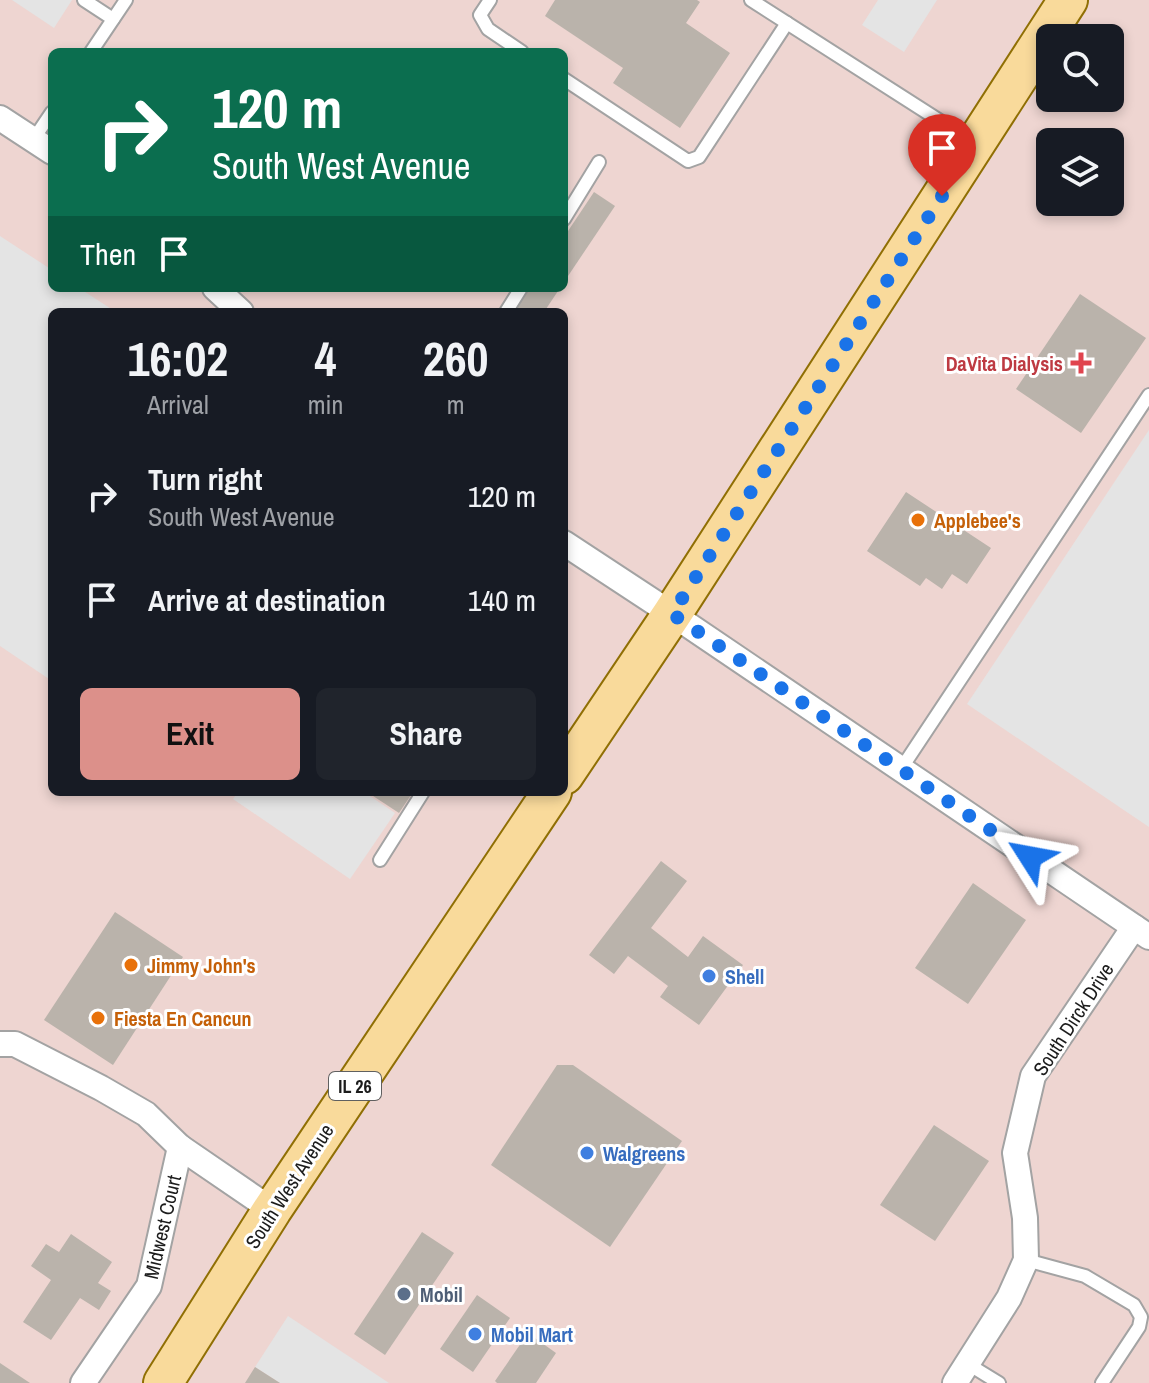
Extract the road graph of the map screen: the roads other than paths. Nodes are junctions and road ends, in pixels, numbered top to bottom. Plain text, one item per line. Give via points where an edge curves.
1 (84, 0) edge
2 (126, 0) edge
3 (490, 0) edge
4 (751, 0) edge
5 (1068, 0) edge
6 (113, 19) junction
7 (787, 23) junction
8 (94, 48) edge
9 (516, 48) edge
10 (568, 82) edge
11 (0, 118) edge
12 (976, 144) junction
13 (43, 146) edge
14 (599, 162) dead end
15 (568, 212) edge
16 (219, 292) edge
17 (237, 308) edge
18 (1149, 395) edge
19 (568, 546) edge
20 (672, 614) junction
21 (568, 769) edge
22 (901, 769) junction
23 (420, 796) edge
24 (549, 796) edge
25 (380, 860) dead end
26 (1141, 932) edge
27 (0, 1044) edge
28 (180, 1147) junction
29 (272, 1210) junction
30 (1026, 1260) junction
31 (962, 1373) edge
32 (83, 1383) edge
33 (163, 1383) edge
34 (999, 1383) edge
35 (1102, 1383) edge

1 - 6 lane
2 - 6 lane
3 - 9 lane via 480,15 488,29
4 - 7 lane
5 - 12 main road
6 - 8 lane
7 - 10 lane via 699,157 688,161
7 - 12 lane
11 - 13 street
12 - 20 main road
14 - 15 lane
16 - 17 street
18 - 22 lane
19 - 20 street
20 - 21 main road
20 - 22 street
22 - 26 street
23 - 25 lane
24 - 29 main road, South West Avenue / IL 26
26 - 30 street, South Dirck Drive via 1033,1076 1015,1153
27 - 28 street, Midwest Court via 15,1044 101,1088 146,1114
28 - 29 street, Midwest Court
28 - 32 street, Midwest Court via 149,1286
29 - 33 main road, South West Avenue / IL 26
30 - 31 street, South Dirck Drive
30 - 35 lane via 1085,1276 1134,1305 1141,1317 1139,1327
31 - 34 lane

